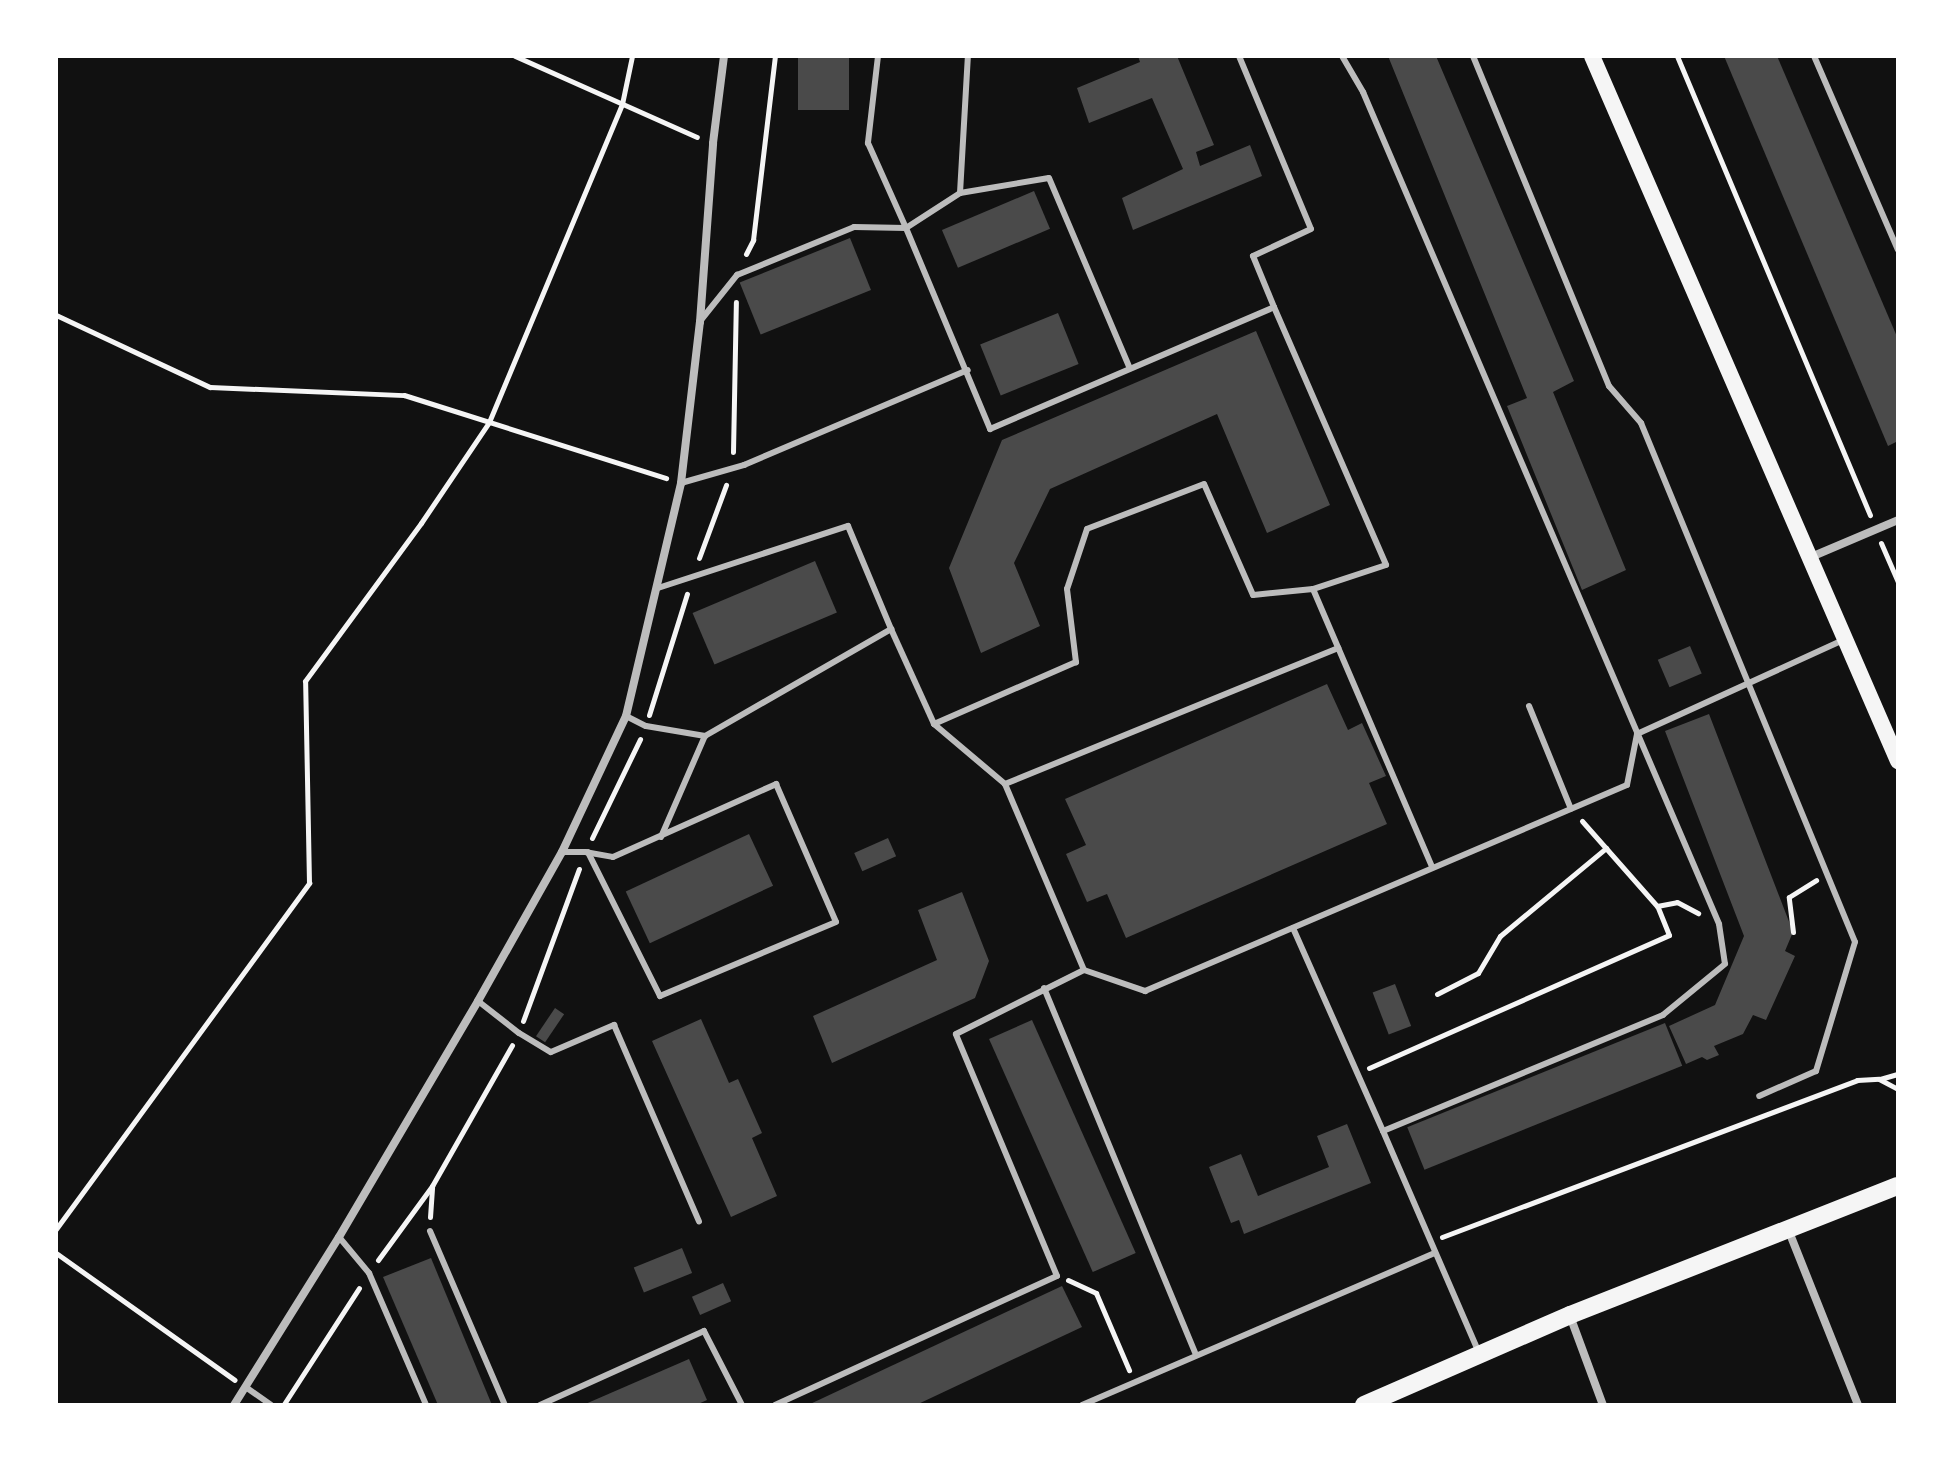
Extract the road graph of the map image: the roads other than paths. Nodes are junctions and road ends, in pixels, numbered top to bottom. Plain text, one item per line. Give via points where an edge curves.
1 (724, 56) edge
2 (878, 56) edge
3 (968, 56) edge
4 (1239, 56) edge
5 (1342, 56) edge
6 (1473, 56) edge
7 (1592, 56) edge
8 (1814, 56) edge
9 (960, 193) junction
10 (906, 228) junction
11 (1898, 250) edge
12 (1274, 307) junction
13 (700, 322) junction
14 (1130, 369) junction
15 (968, 370) junction
16 (681, 483) junction
17 (1898, 520) edge
18 (1810, 558) junction
19 (658, 588) junction
20 (1313, 589) junction
21 (891, 629) junction
22 (1845, 639) junction
23 (1338, 648) junction
24 (1747, 683) junction
25 (1529, 706) dead end
26 (626, 716) junction
27 (934, 724) junction
28 (1637, 734) junction
29 (705, 736) junction
30 (1898, 761) edge
31 (1005, 784) junction
32 (1571, 809) junction
33 (661, 837) junction
34 (562, 852) junction
35 (588, 852) junction
36 (1432, 867) junction
37 (1293, 928) junction
38 (1084, 970) junction
39 (1044, 988) junction
40 (478, 1001) junction
41 (1759, 1096) dead end
42 (1383, 1131) junction
43 (1898, 1186) edge
44 (699, 1221) dead end
45 (1788, 1228) junction
46 (430, 1231) road end
47 (339, 1237) junction
48 (1435, 1253) junction
49 (1570, 1315) junction
50 (1195, 1353) junction
51 (1479, 1355) junction
52 (247, 1388) junction
53 (234, 1405) edge
54 (271, 1405) edge
55 (426, 1405) edge
56 (505, 1405) edge
57 (540, 1405) edge
58 (742, 1405) edge
59 (775, 1405) edge
60 (1082, 1405) edge
61 (1364, 1405) edge
62 (1603, 1405) edge
63 (1858, 1405) edge

1 - 13 street
2 - 10 lane via 868,143
3 - 9 lane
4 - 12 lane via 1311,229 1253,256
5 - 28 lane via 1363,92
6 - 24 lane via 1609,386 1641,423
7 - 18 main road
8 - 11 lane
9 - 10 lane
9 - 14 lane via 1049,178
10 - 13 lane via 854,227 737,275
10 - 15 lane
12 - 14 lane
12 - 20 lane via 1386,565
13 - 16 street
14 - 15 lane via 990,429
15 - 16 lane via 744,465
16 - 19 street
17 - 18 street
18 - 22 main road
19 - 21 lane via 848,526
19 - 26 street
20 - 23 lane
20 - 27 lane via 1253,595 1204,484 1087,529 1067,589 1076,662
21 - 27 lane
21 - 29 lane
22 - 24 lane
22 - 30 main road
23 - 31 lane
23 - 36 lane
24 - 28 lane
24 - 41 lane via 1855,942 1816,1071
25 - 32 lane
26 - 29 lane via 646,726
26 - 34 street
27 - 31 lane
28 - 32 lane via 1627,785
28 - 42 lane via 1719,924 1725,964 1663,1015
29 - 33 lane
31 - 38 lane
32 - 36 lane
33 - 35 lane via 613,857
33 - 35 lane via 776,784 836,922 660,996
34 - 35 lane
34 - 40 street
36 - 37 lane
37 - 38 lane via 1145,991
37 - 42 lane
38 - 39 lane
39 - 50 lane
39 - 59 lane via 956,1034 1057,1276
40 - 44 lane via 551,1052 614,1025
40 - 47 street
42 - 48 lane
43 - 45 main road
45 - 49 main road
45 - 63 street
46 - 56 lane
47 - 52 street
47 - 55 lane via 369,1273
48 - 50 lane
48 - 51 lane
49 - 51 main road
49 - 62 street
50 - 60 lane
51 - 61 main road
52 - 53 street
52 - 54 lane
57 - 58 lane via 704,1331

